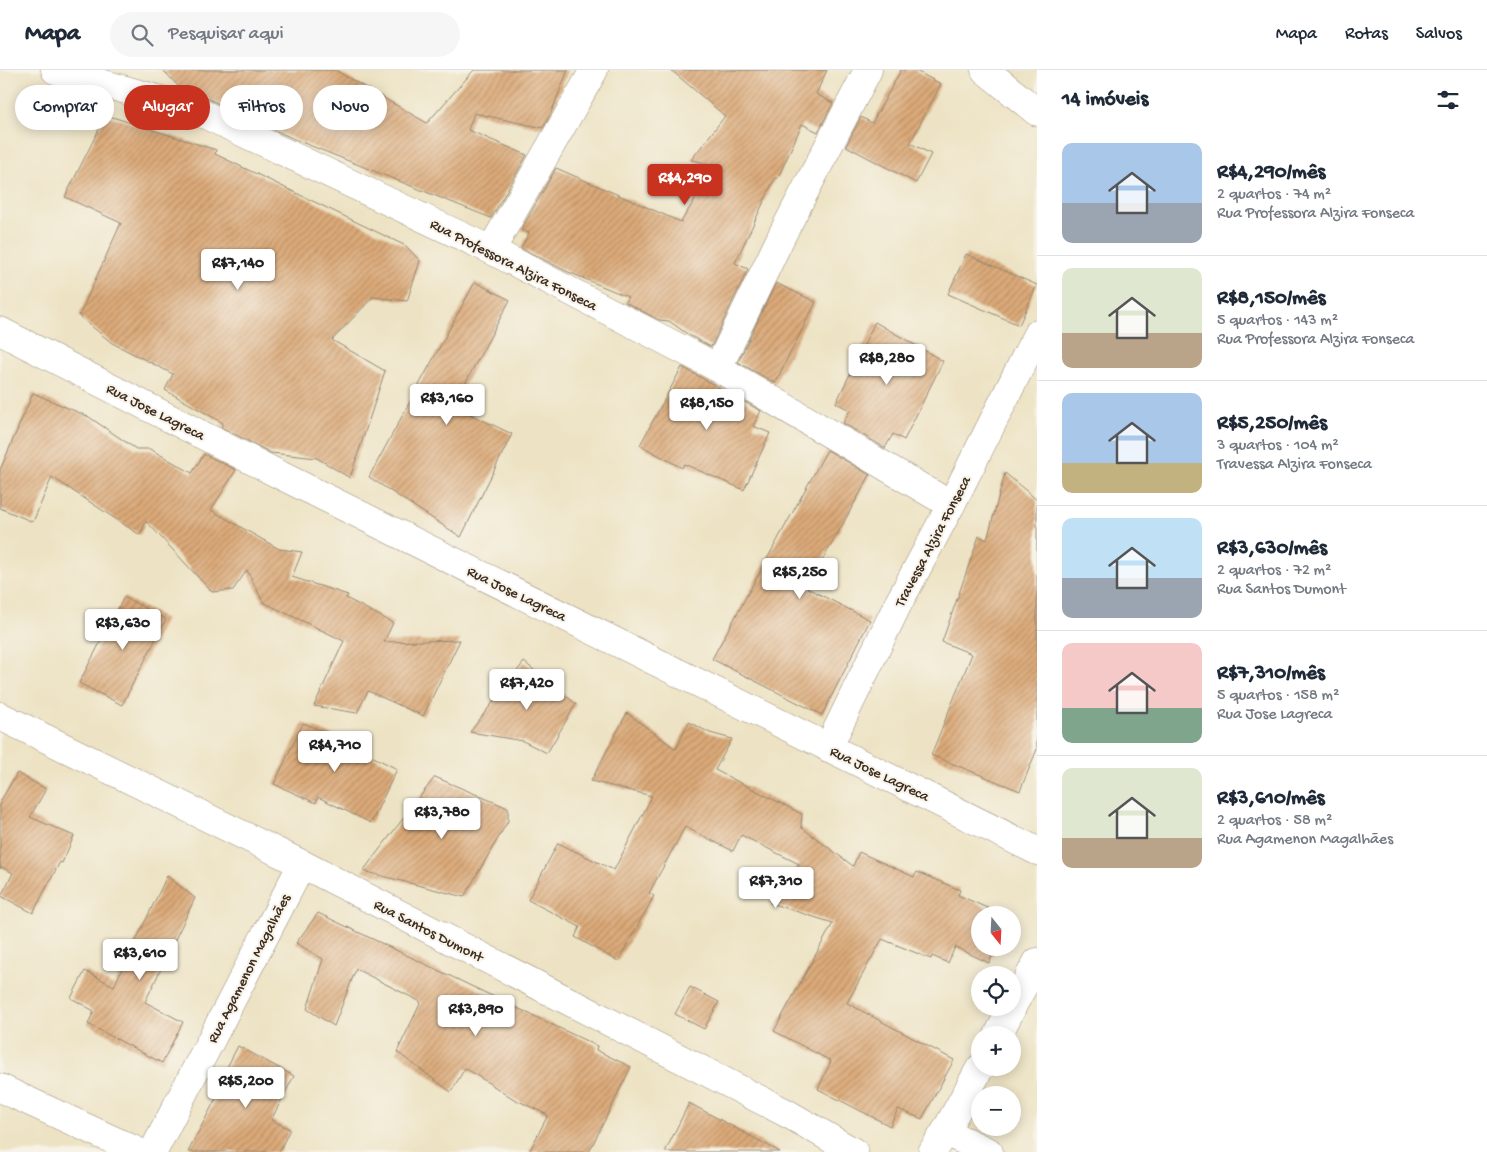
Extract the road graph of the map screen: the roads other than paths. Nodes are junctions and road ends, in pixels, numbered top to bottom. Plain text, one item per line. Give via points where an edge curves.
1 (55, 70) edge
2 (594, 70) edge
3 (868, 70) edge
4 (985, 70) edge
5 (1037, 112) edge
6 (491, 250) junction
7 (0, 330) edge
8 (1037, 334) edge
9 (718, 368) junction
10 (951, 505) junction
11 (0, 716) edge
12 (828, 748) junction
13 (1037, 850) edge
14 (302, 864) junction
15 (1037, 962) edge
16 (1021, 991) edge
17 (976, 1076) edge
18 (0, 1088) edge
19 (939, 1142) edge
20 (139, 1152) edge
21 (154, 1152) edge
22 (854, 1152) edge
23 (990, 1152) edge

1 - 6 street, Rua Professora Alzira Fonseca via 193,109
2 - 6 street
3 - 9 street
4 - 5 street
6 - 9 street, Rua Professora Alzira Fonseca
7 - 12 street, Rua Jose Lagreca via 280,475
8 - 10 street, Travessa Alzira Fonseca
9 - 10 street, Rua Professora Alzira Fonseca
10 - 12 street, Travessa Alzira Fonseca via 898,604
11 - 14 street, Rua Santos Dumont
12 - 13 street, Rua Jose Lagreca
14 - 21 street, Rua Agamenon Magalhães
14 - 22 street, Rua Santos Dumont
15 - 16 street
17 - 19 street
18 - 20 street
19 - 23 street

